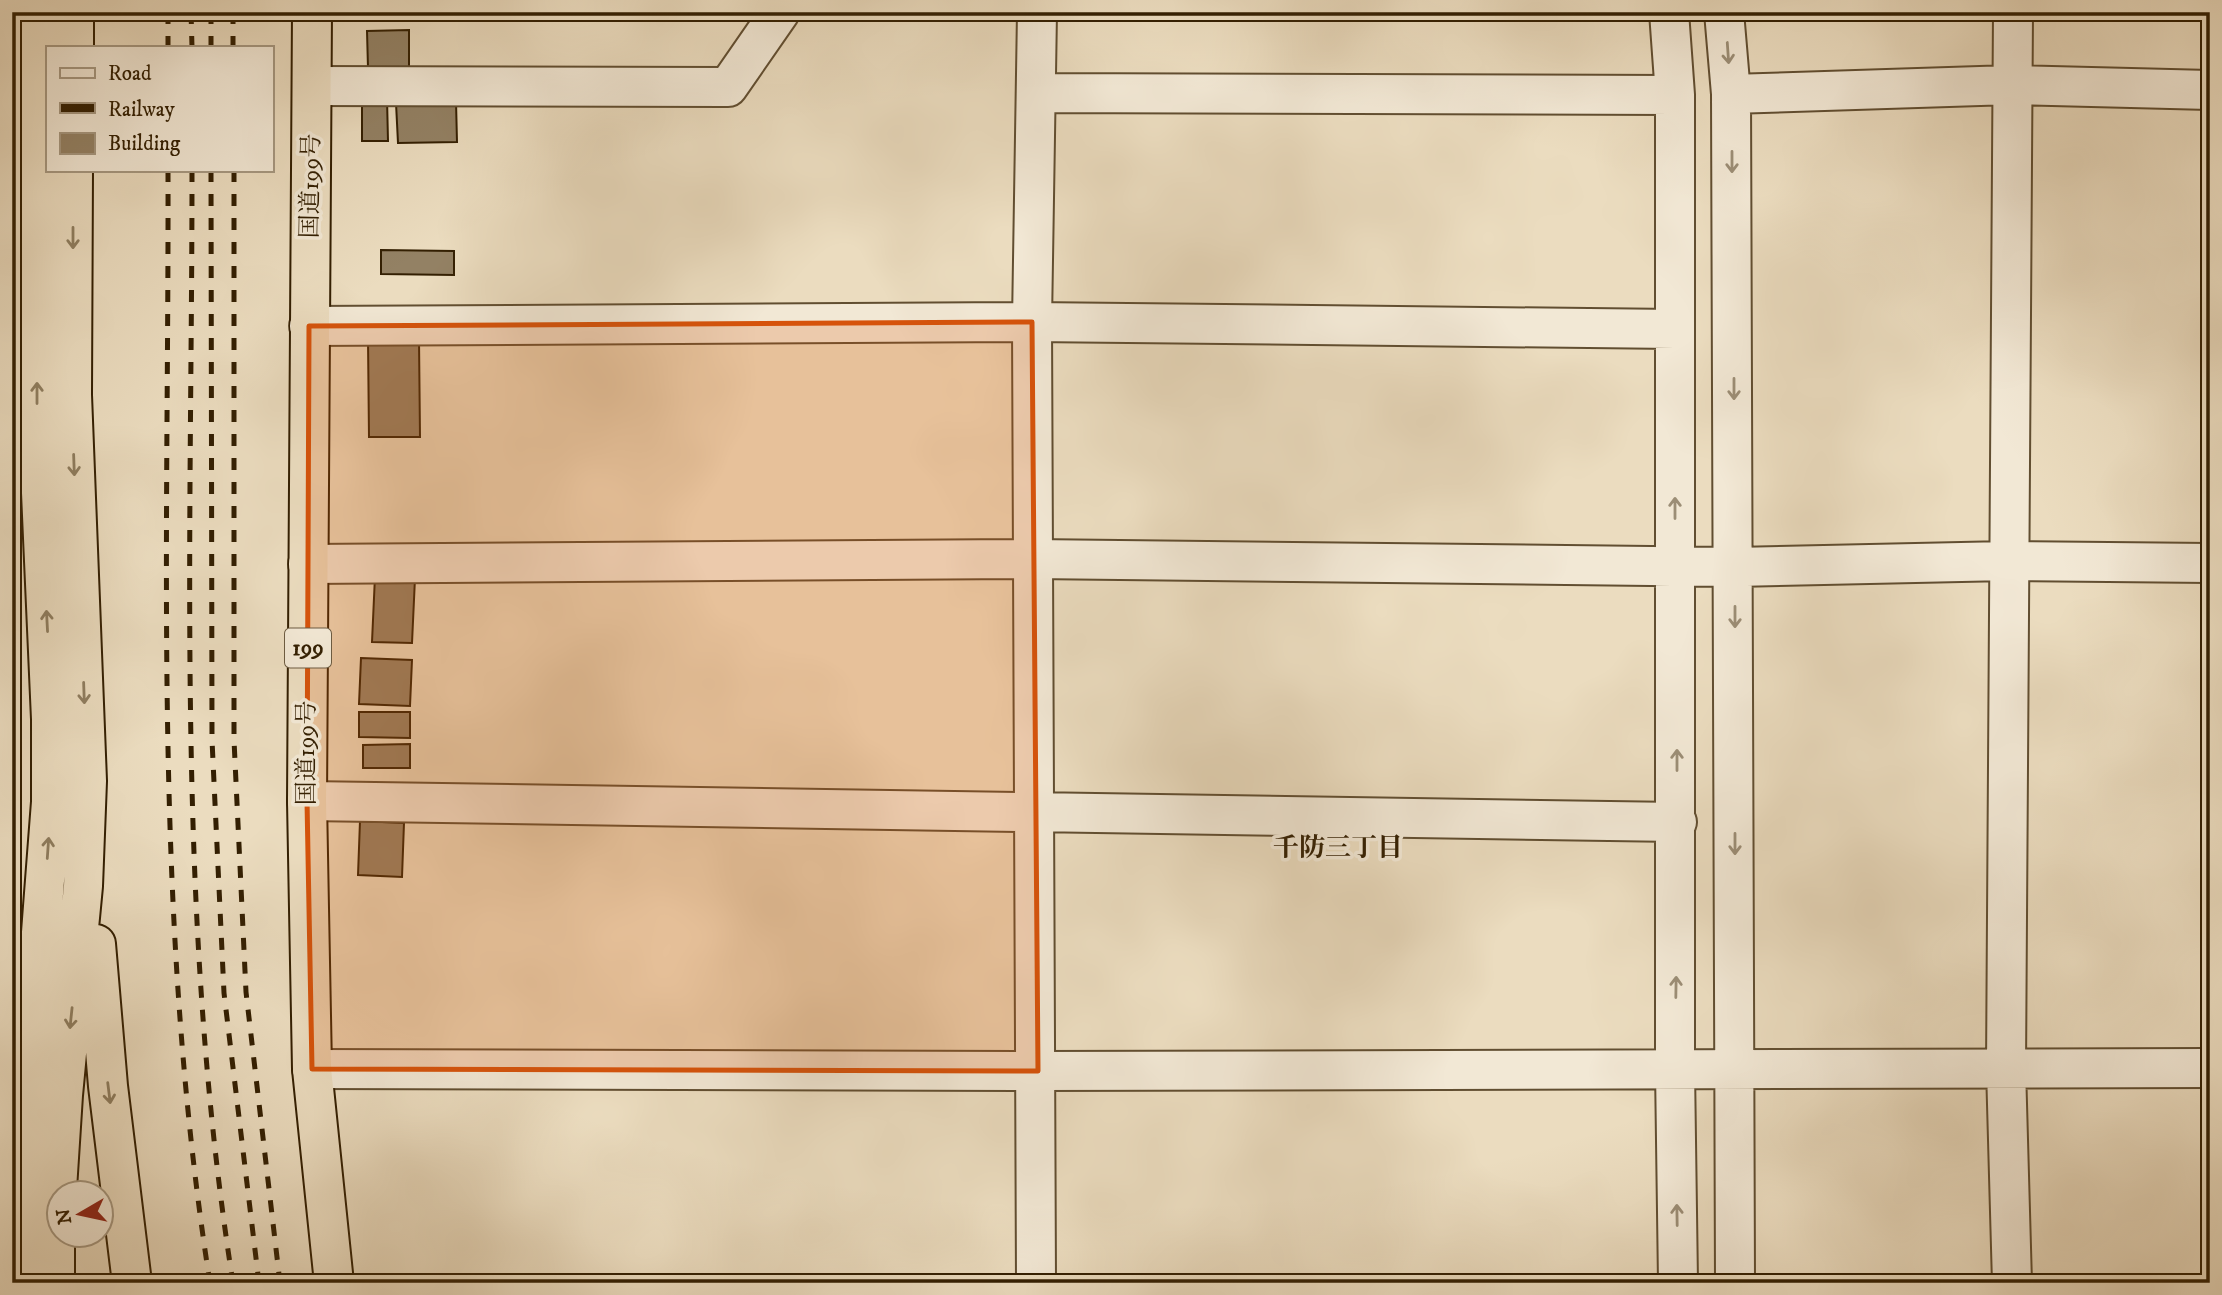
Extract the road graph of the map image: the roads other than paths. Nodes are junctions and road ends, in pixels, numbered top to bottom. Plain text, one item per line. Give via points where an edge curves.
1 (40, 12) edge
2 (74, 12) edge
3 (312, 12) edge
4 (780, 12) edge
5 (1037, 12) edge
6 (1669, 12) edge
7 (1724, 12) edge
8 (2013, 12) edge
9 (74, 46) edge
10 (2011, 85) junction
11 (312, 86) junction
12 (2210, 90) edge
13 (1036, 93) junction
14 (1731, 94) junction
15 (1675, 95) junction
16 (73, 172) edge
17 (1032, 322) junction
18 (309, 326) junction
19 (1675, 329) junction
20 (1033, 559) junction
21 (2007, 561) junction
22 (2210, 563) edge
23 (308, 564) junction
24 (1676, 566) junction
25 (1735, 567) junction
26 (87, 781) junction
27 (307, 801) junction
28 (1035, 811) junction
29 (1677, 822) junction
30 (46, 888) junction
31 (12, 1065) edge
32 (1735, 1068) junction
33 (2006, 1068) junction
34 (2210, 1068) edge
35 (313, 1069) junction
36 (1675, 1069) junction
37 (1038, 1071) junction
38 (21, 1283) edge
39 (55, 1283) edge
40 (132, 1283) edge
41 (334, 1283) edge
42 (1036, 1283) edge
43 (1678, 1283) edge
44 (1735, 1283) edge
45 (2012, 1283) edge

30 -> 1 highway via 51,719 37,401
2 - 9 highway
3 - 11 highway, 国道199号 / 199
4 - 11 street via 728,87
5 - 13 street
6 - 15 street
7 -> 14 street
8 - 10 street
10 - 12 street
10 - 14 street
10 - 21 street
11 - 18 highway, 国道199号 / 199
13 - 15 street
13 - 17 street
14 -> 25 street
15 - 19 street
16 -> 26 highway via 72,396
17 - 18 street
17 - 19 street
17 - 20 street
18 - 23 highway, 国道199号 / 199
24 -> 19 street
20 - 23 street
20 - 24 street
20 - 28 street
21 - 22 street
21 - 25 street
21 - 33 street
23 - 27 highway, 国道199号 / 199
24 - 25 street
29 -> 24 street
25 -> 32 street
26 -> 39 highway via 83,886 62,1095
26 -> 40 highway via 108,1086
27 - 28 street
27 - 35 highway, 国道199号 / 199
28 - 29 street
28 - 37 street
36 -> 29 street
30 - 31 highway
30 - 38 highway via 21,1194
32 - 33 street
32 - 36 street
32 - 44 street
33 - 34 street
33 - 45 street
35 - 37 street
35 - 41 highway, 国道199号 / 199
36 - 37 street
43 -> 36 street
37 - 42 street

